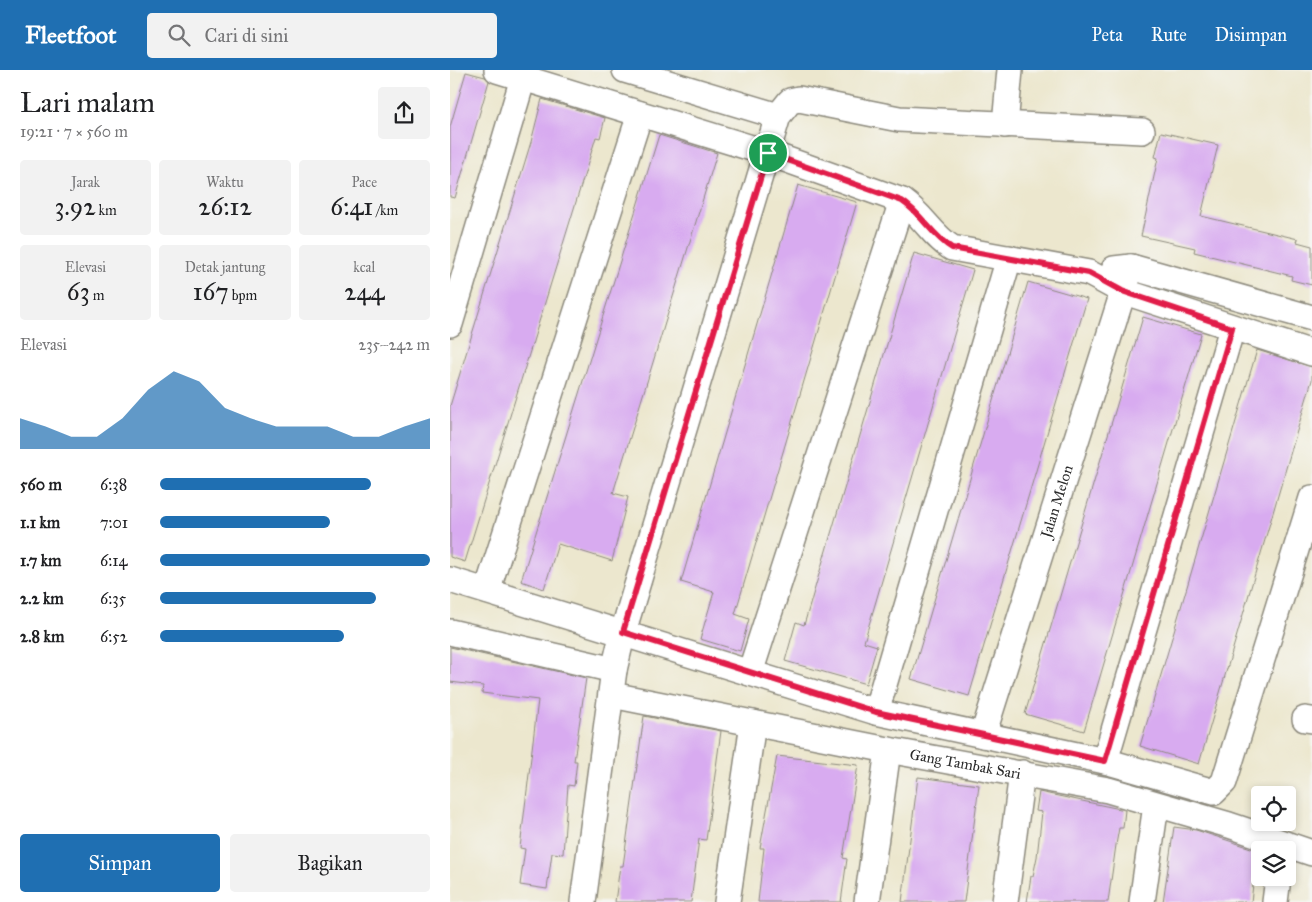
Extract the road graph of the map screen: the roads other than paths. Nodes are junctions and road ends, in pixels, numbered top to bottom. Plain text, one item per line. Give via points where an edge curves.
1 (497, 70) edge
2 (625, 70) edge
3 (1010, 70) edge
4 (523, 78) junction
5 (640, 114) junction
6 (778, 116) junction
7 (1005, 125) junction
8 (1142, 131) dead end
9 (768, 153) junction
10 (902, 201) junction
11 (1008, 258) junction
12 (1131, 267) junction
13 (1089, 273) junction
14 (1122, 291) junction
15 (1312, 318) edge
16 (450, 324) edge
17 (1232, 328) junction
18 (1312, 353) edge
19 (1312, 498) edge
20 (450, 580) edge
21 (487, 591) junction
22 (450, 632) edge
23 (623, 632) junction
24 (614, 670) junction
25 (750, 673) junction
26 (612, 696) junction
27 (876, 712) junction
28 (753, 722) junction
29 (983, 735) junction
30 (888, 750) junction
31 (1105, 761) junction
32 (1022, 773) junction
33 (1156, 805) junction
34 (1268, 841) edge
35 (1296, 849) edge
36 (1312, 853) edge
37 (1277, 886) edge
38 (584, 902) edge
39 (727, 902) edge
40 (867, 902) edge
41 (1005, 902) edge
42 (1142, 902) edge
43 (1275, 902) edge

1 - 4 street
2 - 6 street
3 - 7 street
4 - 5 street
4 - 16 street
5 - 9 street
5 - 21 street
6 - 7 street via 790,101 799,99 899,118
6 - 9 street
7 - 8 street
9 - 10 street
9 - 23 street
10 - 11 street via 914,208 940,240 952,248
10 - 25 street
11 - 13 street
11 - 27 street
12 - 13 street
12 - 14 street, Jalan Melon
12 - 15 street
13 - 14 street
14 - 17 street
14 - 29 street, Jalan Melon
17 - 18 street
17 - 31 street
19 - 31 street via 1220,789 1214,792
20 - 21 street
21 - 23 street
22 - 24 street
23 - 24 street
23 - 25 street
24 - 26 street
25 - 27 street
26 - 28 street, Gang Tambak Sari
26 - 38 street
27 - 29 street
28 - 30 street, Gang Tambak Sari
28 - 39 street
29 - 31 street
30 - 32 street, Gang Tambak Sari
30 - 40 street
32 - 33 street, Gang Tambak Sari via 1108,790
32 - 41 street
33 - 34 street, Gang Tambak Sari
33 - 42 street
35 - 36 street, Gang Tambak Sari
37 - 43 street

